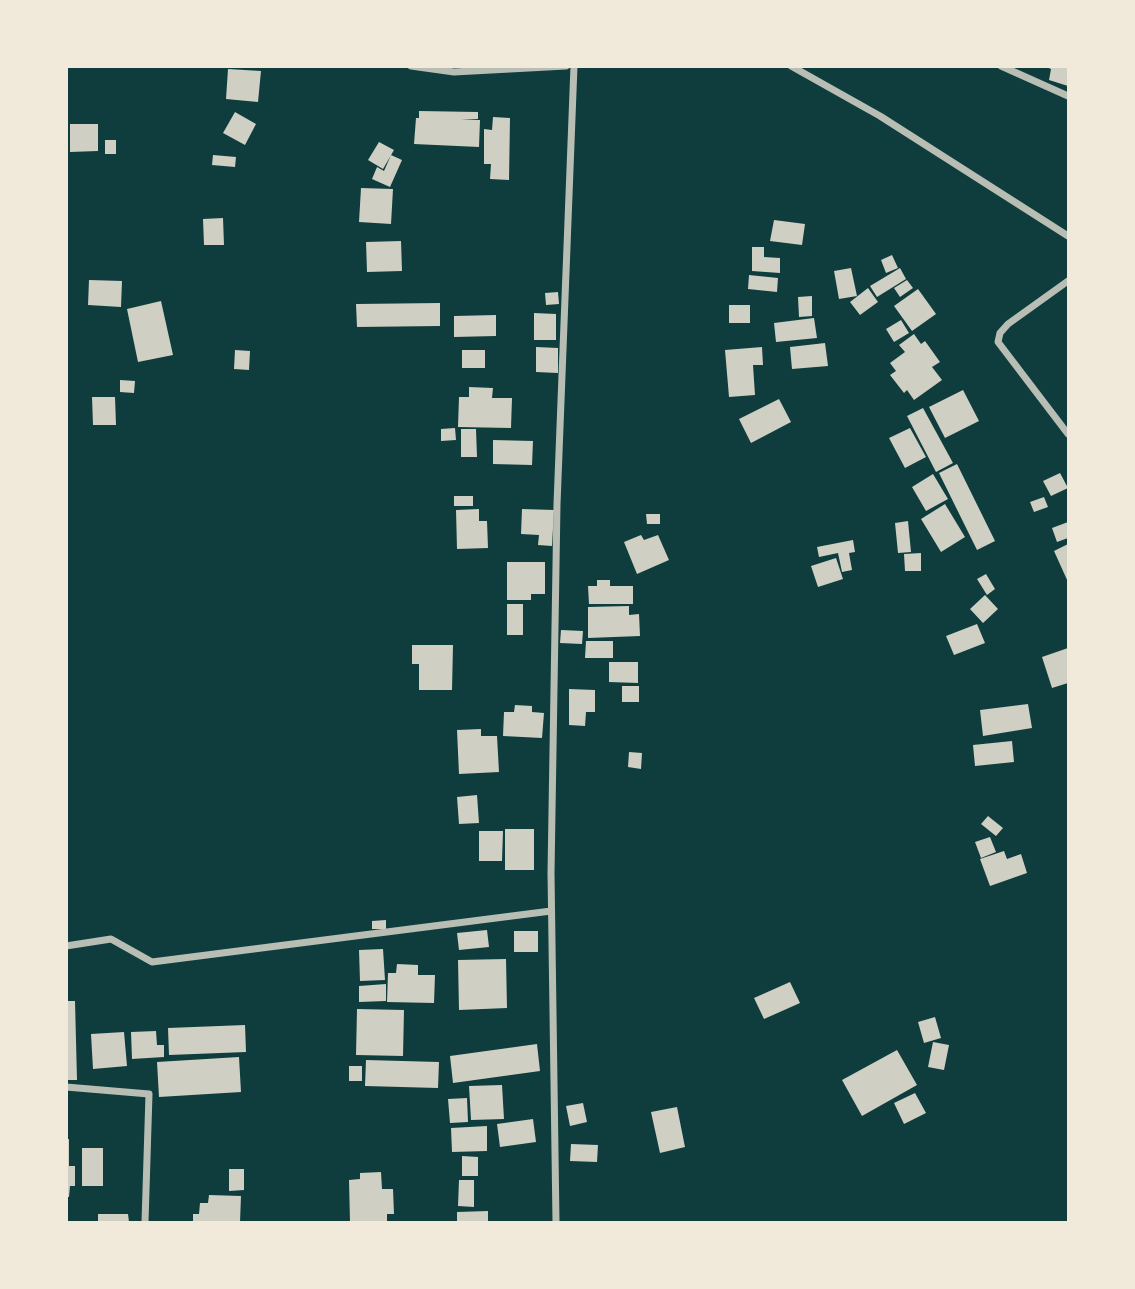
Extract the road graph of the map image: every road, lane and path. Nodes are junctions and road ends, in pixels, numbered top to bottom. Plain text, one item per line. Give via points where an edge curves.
1 (411, 66) edge
2 (566, 66) edge
3 (574, 66) edge
4 (791, 66) edge
5 (1001, 66) edge
6 (1069, 96) edge
7 (1069, 236) edge
8 (1069, 281) edge
9 (1069, 434) edge
10 (551, 911) junction
11 (66, 946) edge
12 (66, 1087) edge
13 (145, 1223) edge
14 (556, 1223) edge

1 - 2 street via 454,72
3 - 10 street via 557,504
4 - 7 street via 880,116
5 - 6 street
8 - 9 street via 1008,324 998,342
10 - 11 street via 152,962 111,939
10 - 14 street
12 - 13 street via 149,1094

